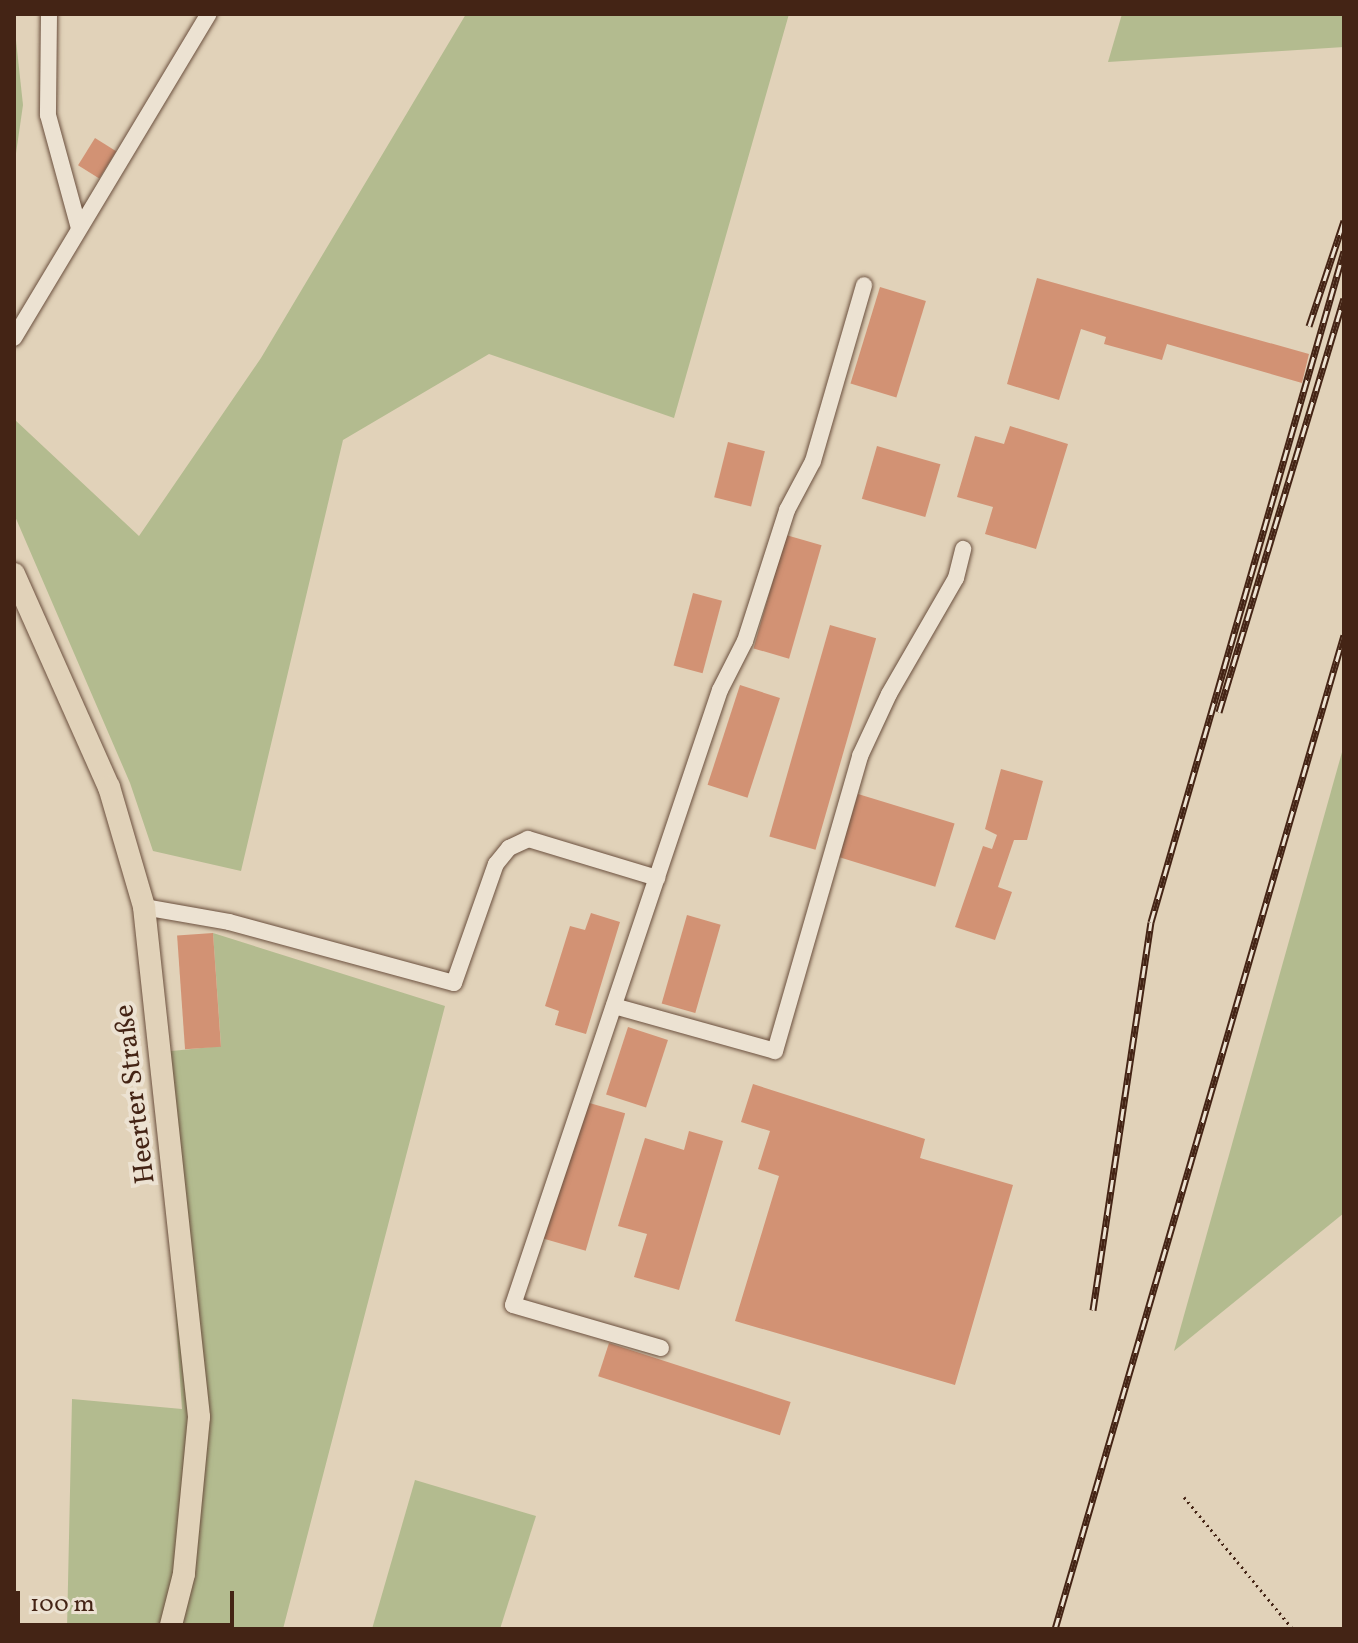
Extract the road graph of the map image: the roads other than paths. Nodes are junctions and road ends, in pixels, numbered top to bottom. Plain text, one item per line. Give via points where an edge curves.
1 (49, 14) edge
2 (209, 14) edge
3 (79, 228) junction
4 (864, 285) dead end
5 (14, 338) edge
6 (963, 549) dead end
7 (14, 574) edge
8 (657, 878) junction
9 (144, 907) junction
10 (614, 1006) junction
11 (661, 1348) dead end
12 (170, 1629) edge

1 - 3 lane via 48,115
2 - 3 lane
3 - 5 lane
4 - 8 lane via 813,461 787,510 745,641 720,690
6 - 10 lane via 943,603 889,694 860,756 775,1051
7 - 9 main road, Heerter Straße via 109,787
8 - 9 lane via 528,839 509,848 496,864 454,983 229,922
8 - 10 lane
9 - 12 main road, Heerter Straße via 199,1417 184,1574
10 - 11 lane via 513,1305

